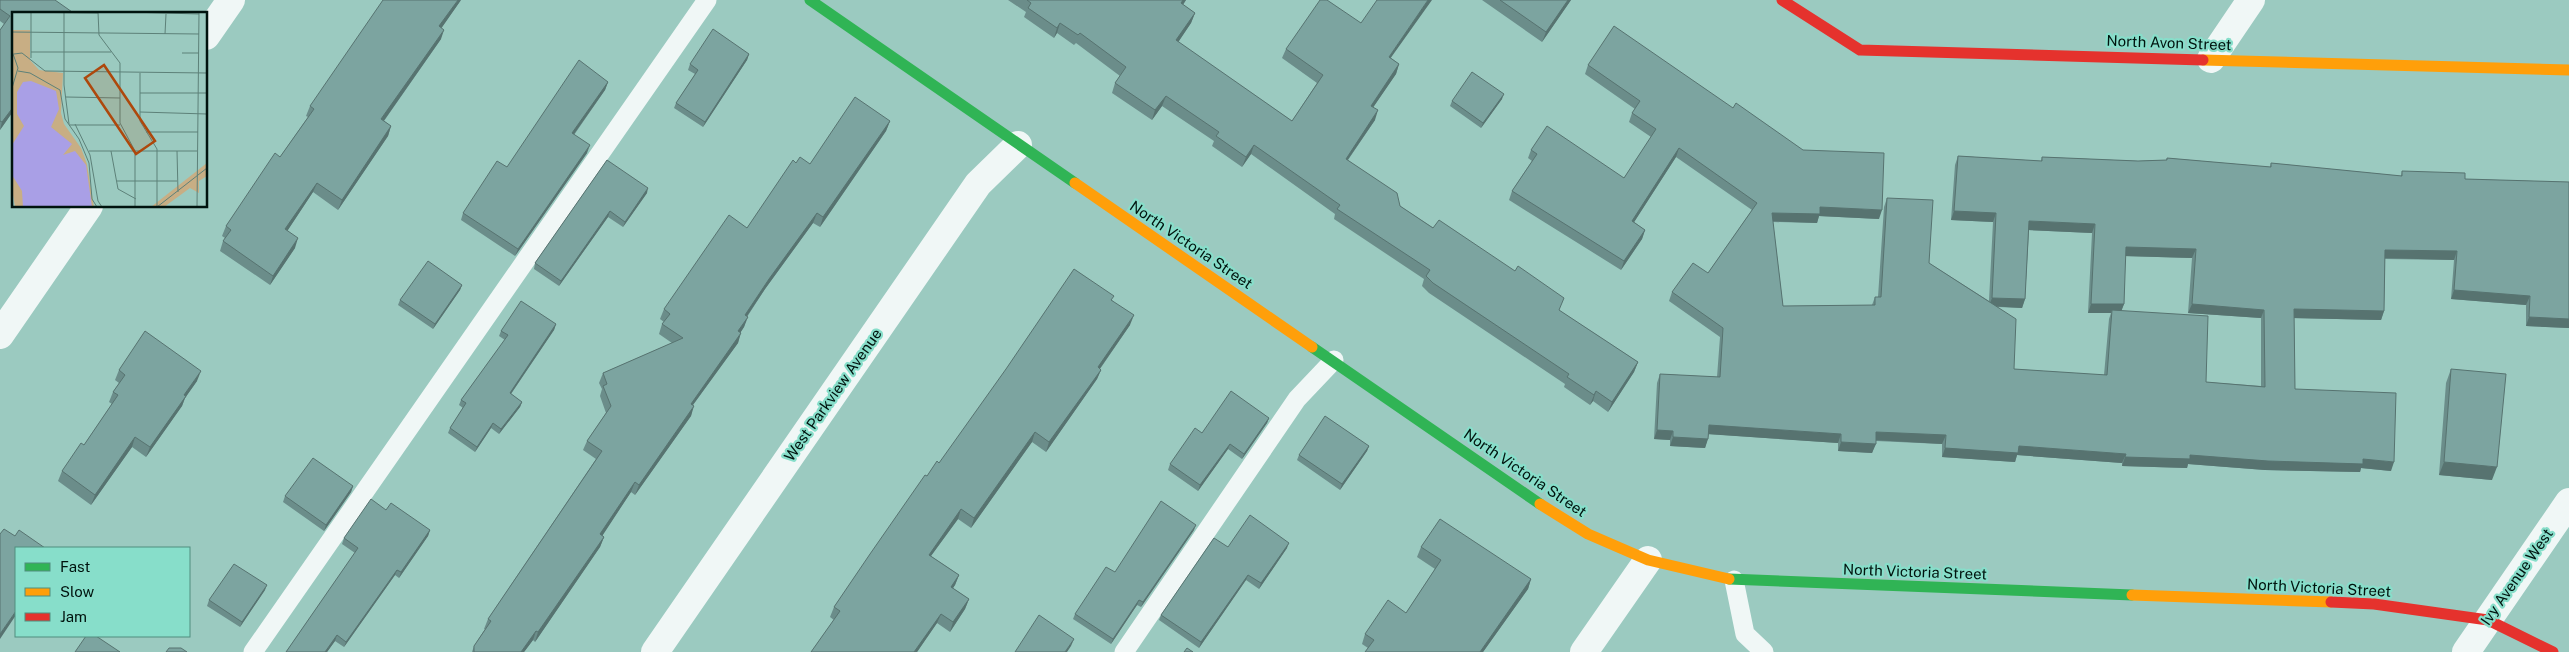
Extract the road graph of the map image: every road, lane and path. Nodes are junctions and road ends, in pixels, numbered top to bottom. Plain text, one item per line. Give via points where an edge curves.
1 (231, 0) edge
2 (707, 0) edge
3 (810, 0) edge
4 (1782, 0) edge
5 (2251, 0) edge
6 (208, 33) edge
7 (2211, 59) junction
8 (2569, 70) edge
9 (1018, 145) junction
10 (88, 208) edge
11 (0, 335) edge
12 (1334, 360) junction
13 (2569, 502) edge
14 (1648, 560) junction
15 (1734, 580) junction
16 (2488, 620) junction
17 (252, 652) edge
18 (656, 652) edge
19 (1124, 652) edge
20 (1584, 652) edge
21 (1764, 652) edge
22 (2466, 652) edge
23 (2553, 652) edge

1 - 6 street
2 - 17 lane
3 - 9 street, North Victoria Street
4 - 7 street, North Avon Street via 1860,50
5 - 7 street
7 - 8 street, North Avon Street
9 - 12 street, North Victoria Street
9 - 18 street, West Parkview Avenue via 978,184
10 - 11 street
12 - 14 street, North Victoria Street via 1538,503 1588,534
12 - 19 lane via 1297,399
13 - 16 street, Ivy Avenue West
14 - 15 street, North Victoria Street
14 - 20 street
15 - 16 street, North Victoria Street via 2374,604
15 - 21 lane via 1745,634
16 - 22 street, Ivy Avenue West
16 - 23 street, North Victoria Street

